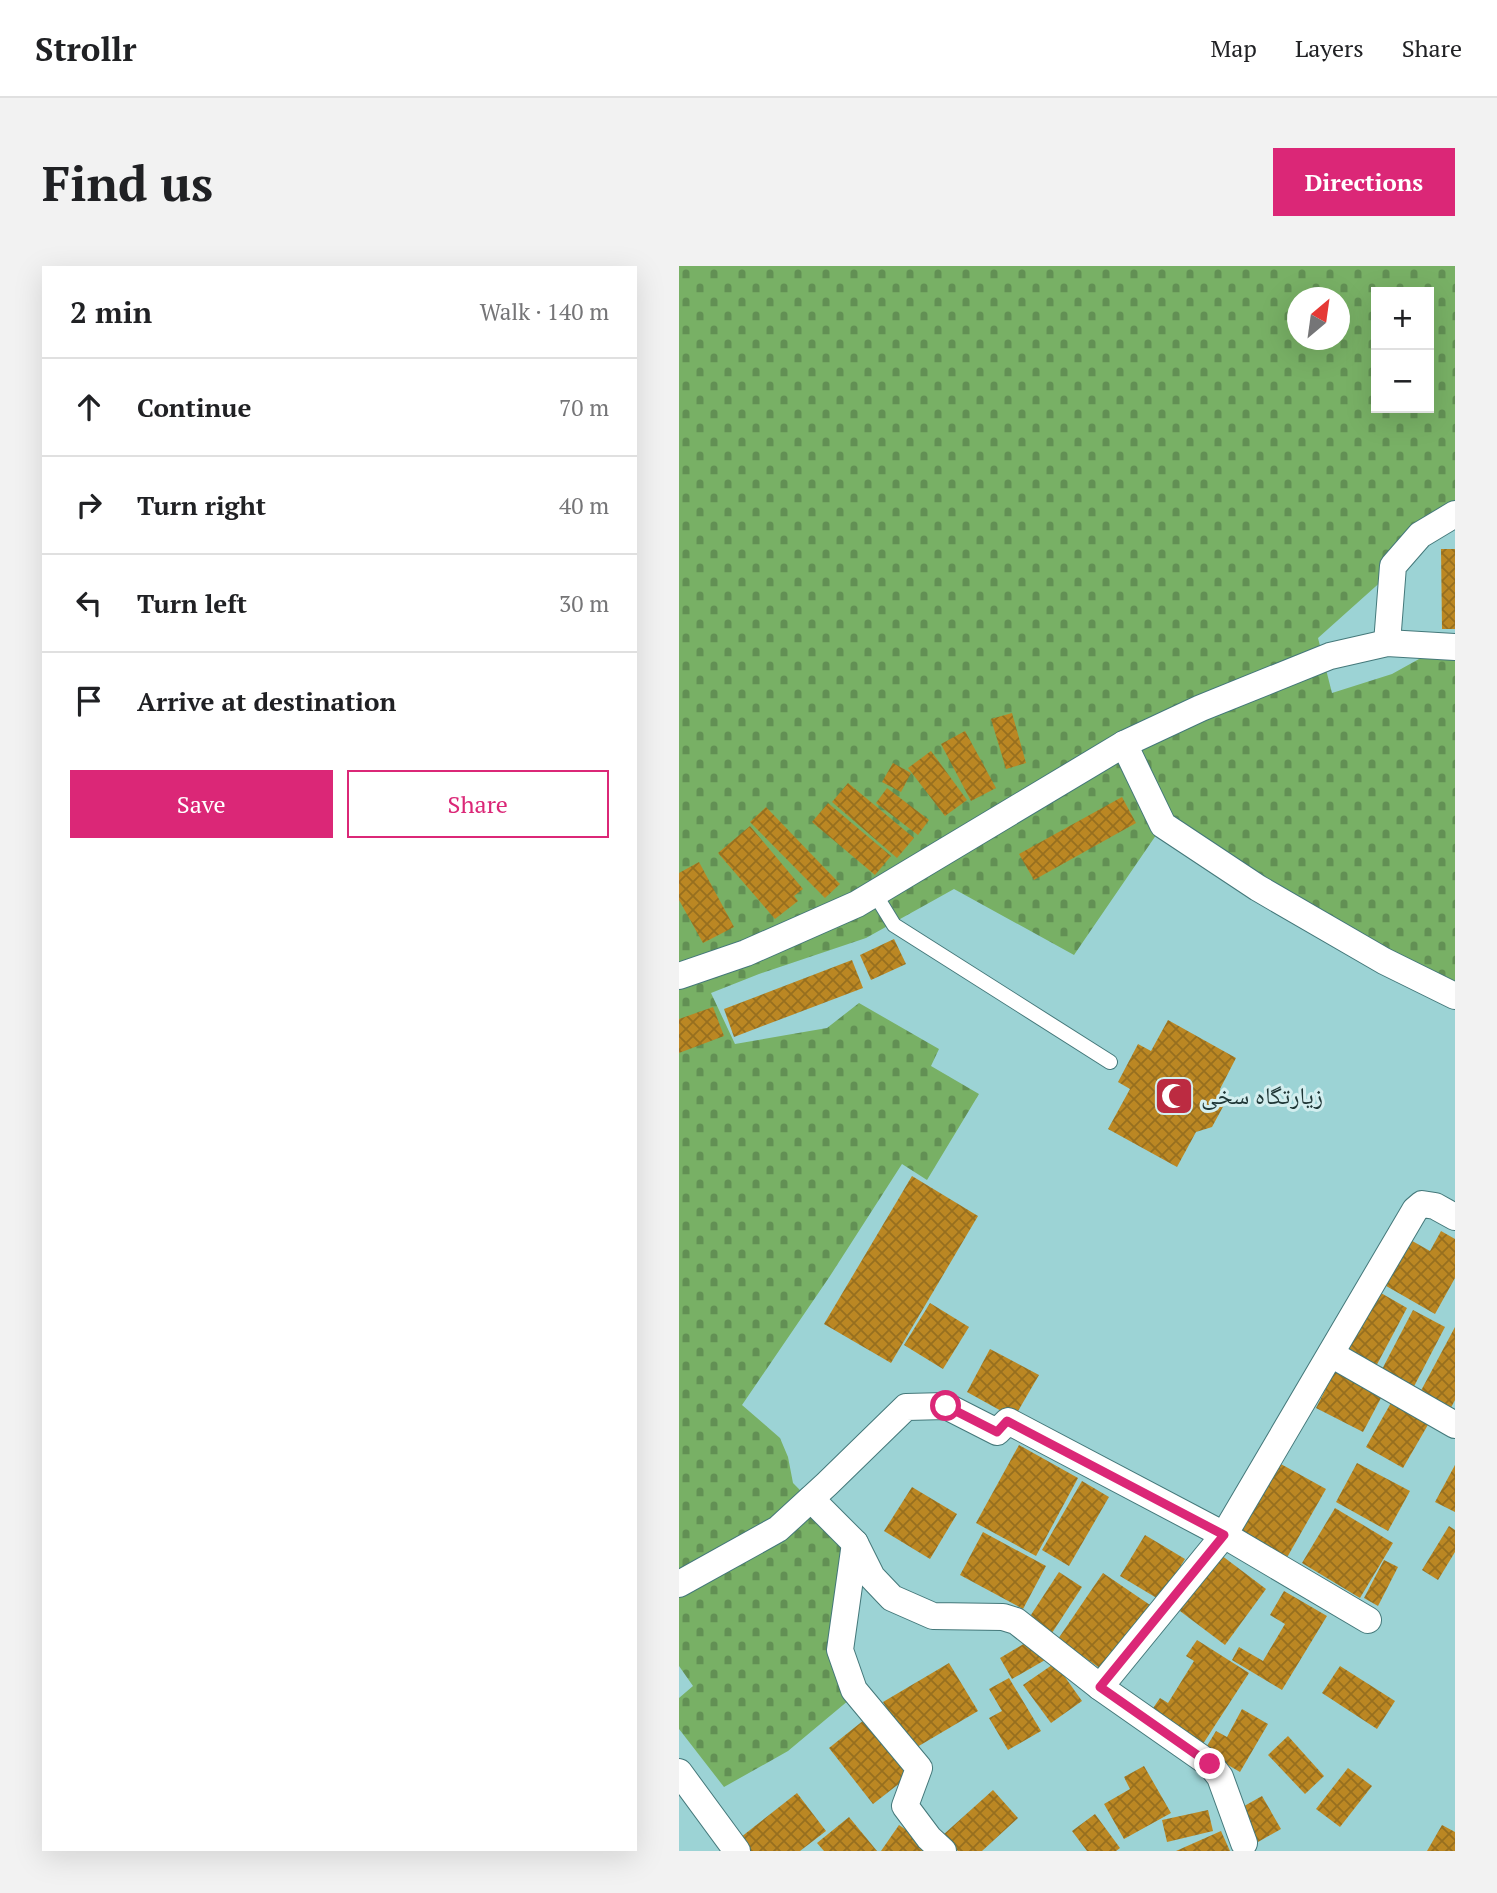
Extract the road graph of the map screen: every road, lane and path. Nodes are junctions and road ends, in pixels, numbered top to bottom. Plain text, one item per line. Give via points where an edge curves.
1 (1455, 514) edge
2 (1387, 643) junction
3 (1455, 647) edge
4 (1124, 744) junction
5 (875, 894) junction
6 (679, 976) edge
7 (1455, 996) edge
8 (1110, 1062) dead end
9 (1455, 1217) edge
10 (1331, 1354) junction
11 (1455, 1425) edge
12 (811, 1499) junction
13 (1224, 1535) junction
14 (855, 1543) junction
15 (679, 1584) edge
16 (1368, 1620) dead end
17 (1100, 1687) junction
18 (679, 1772) edge
19 (1244, 1843) dead end
20 (737, 1851) edge
21 (943, 1851) edge

1 - 2 street via 1420,535 1393,566
2 - 3 street
2 - 4 street via 1330,656
4 - 5 street
4 - 7 street via 1163,825 1258,888
5 - 6 street via 746,953
5 - 8 lane via 894,925
9 - 10 street via 1435,1206 1422,1204 1415,1210
10 - 11 street
10 - 13 street
12 - 13 street via 905,1407 946,1406 997,1432 1007,1421
12 - 14 street
12 - 15 street via 778,1529
13 - 16 street
13 - 17 street
14 - 17 street via 872,1577 892,1598 933,1616 1003,1616 1016,1621
14 - 21 street via 840,1650 854,1690 919,1768 905,1806
17 - 19 street via 1210,1764 1220,1777
18 - 20 street

